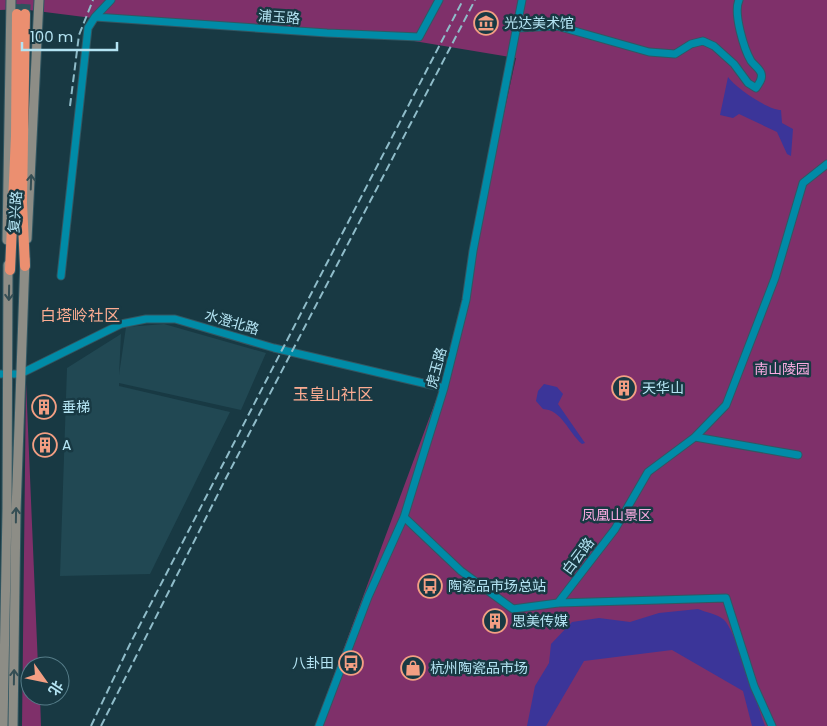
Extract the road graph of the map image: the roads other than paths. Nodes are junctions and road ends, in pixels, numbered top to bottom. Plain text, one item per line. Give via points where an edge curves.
1 (11, 0) edge
2 (39, 0) edge
3 (111, 0) edge
4 (439, 0) edge
5 (522, 0) edge
6 (739, 0) edge
7 (94, 17) junction
8 (518, 28) junction
9 (827, 164) edge
10 (25, 266) junction
11 (10, 270) junction
12 (61, 276) dead end
13 (4, 374) edge
14 (20, 374) junction
15 (444, 388) junction
16 (696, 437) junction
17 (798, 455) dead end
18 (404, 518) junction
19 (558, 603) junction
20 (13, 713) junction
21 (1, 714) edge
22 (3, 726) edge
23 (13, 726) edge
24 (319, 726) edge
25 (772, 726) edge

1 - 11 main road, 复兴路 via 6,258
10 -> 2 main road, 复兴路
3 - 7 street
4 - 7 street, 浦玉路 via 419,37
5 - 8 street, 虎玉路
6 - 8 street via 740,31 752,62 761,74 756,88 714,46 703,41 675,54 649,52 557,26
7 - 12 street via 88,24
8 - 15 street, 虎玉路 via 466,300
9 - 16 street, 白云路 via 803,183 775,278 726,405
10 - 11 highway via 21,14
10 - 14 main road, 复兴路
11 -> 13 main road, 复兴路
13 - 14 street
13 - 21 main road, 复兴路
14 - 15 street, 水澄北路 via 122,324 160,318 175,319 274,348
20 -> 14 main road, 复兴路
15 - 18 street, 虎玉路
16 - 17 street
16 - 19 street, 白云路 via 648,472 615,529
18 - 19 street via 461,571 513,610
18 - 24 street, 虎玉路 via 368,597
19 - 25 street via 726,598 754,686
20 - 21 street
20 - 23 main road, 复兴路
21 - 22 main road, 复兴路

